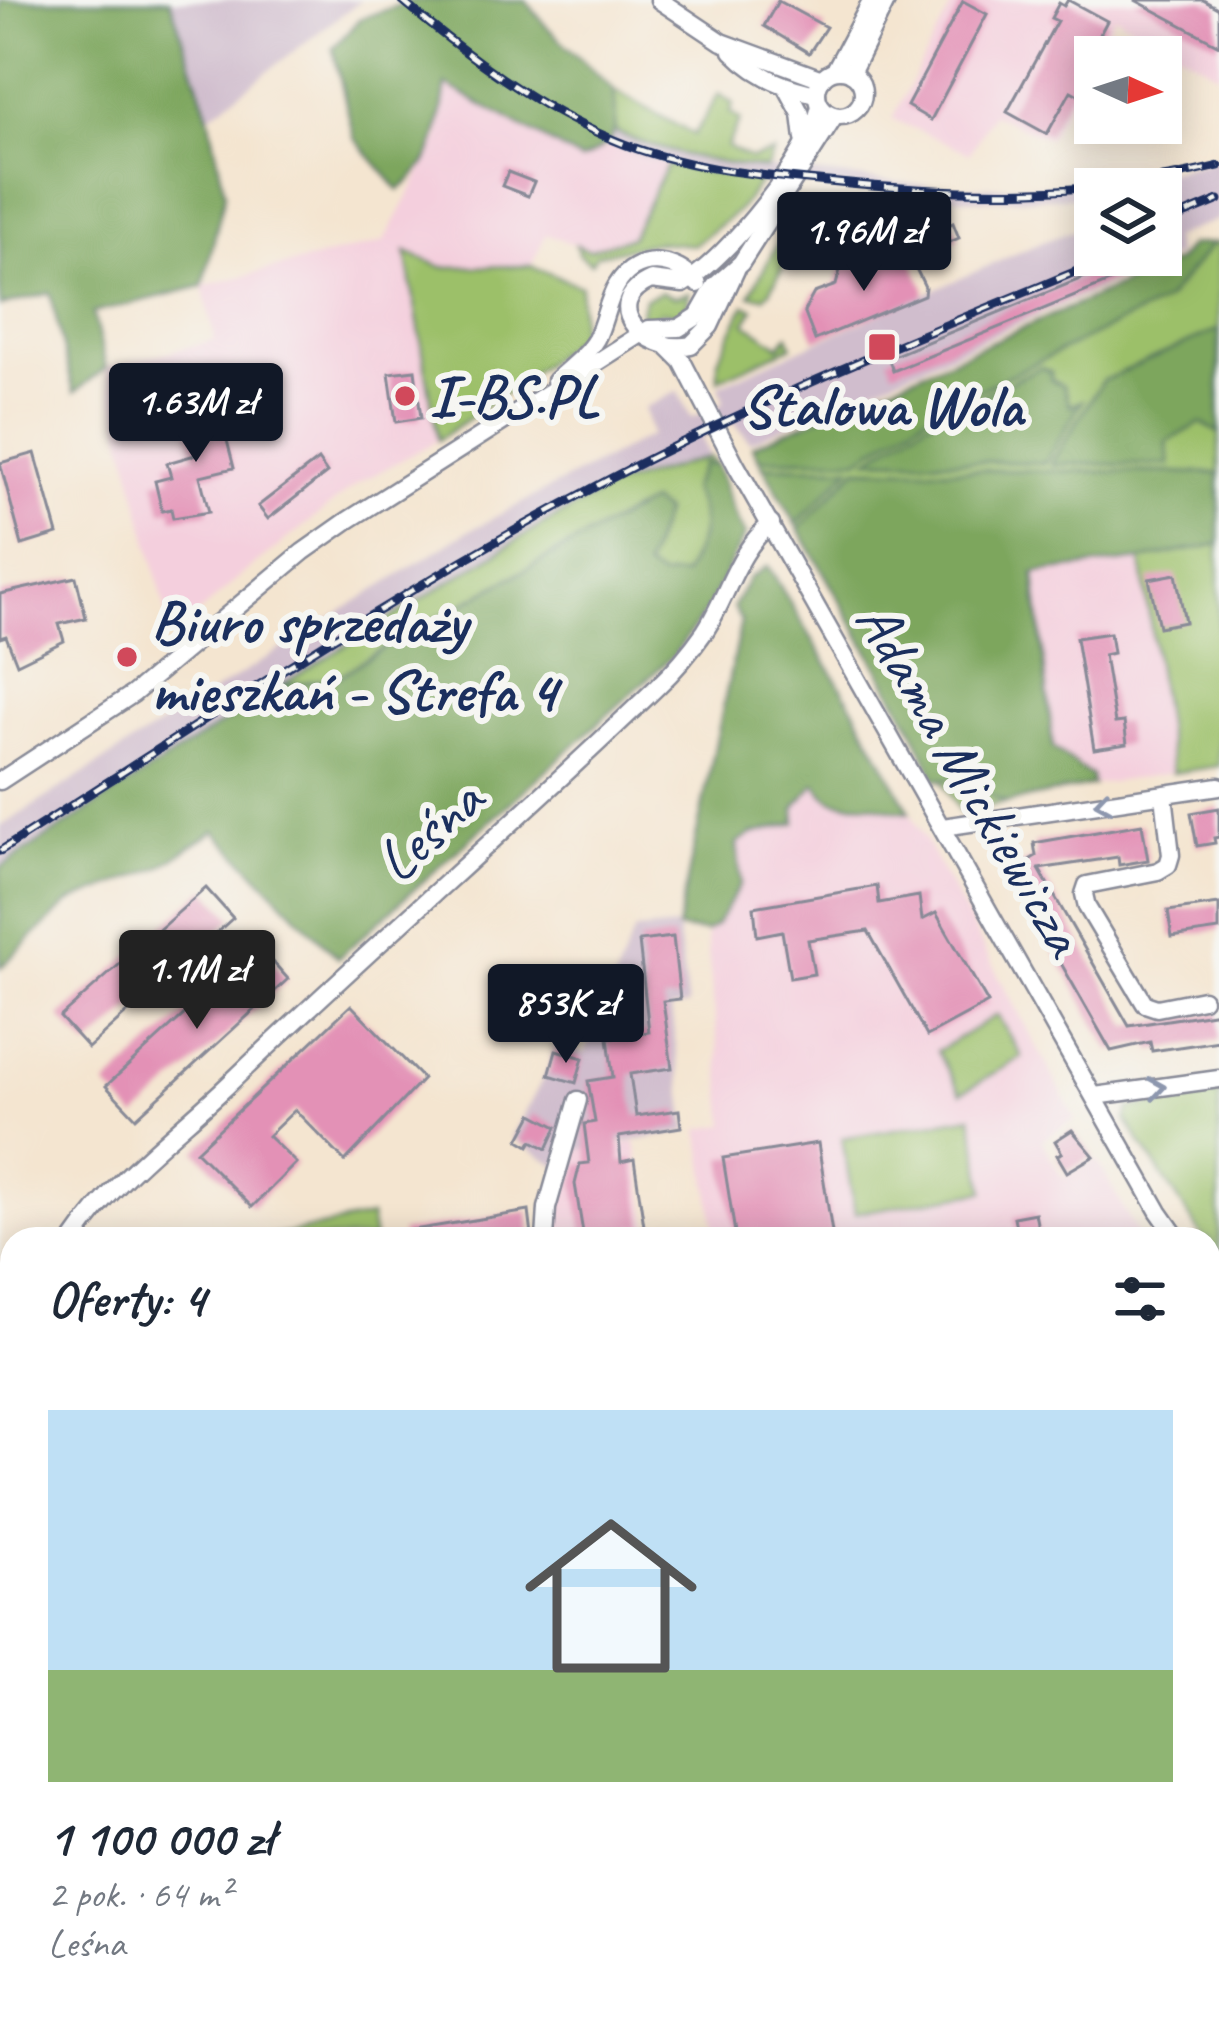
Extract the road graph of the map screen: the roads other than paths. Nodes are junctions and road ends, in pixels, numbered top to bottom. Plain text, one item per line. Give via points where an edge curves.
1 (659, 0) edge
2 (872, 0) edge
3 (887, 0) edge
4 (722, 42) junction
5 (787, 88) junction
6 (830, 89) junction
7 (804, 140) junction
8 (736, 269) junction
9 (693, 278) junction
10 (700, 310) junction
11 (640, 334) junction
12 (698, 341) junction
13 (668, 347) junction
14 (700, 391) junction
15 (532, 401) junction
16 (771, 524) junction
17 (0, 781) edge
18 (1219, 786) edge
19 (1164, 795) junction
20 (943, 827) junction
21 (1203, 999) dead end
22 (1219, 1078) edge
23 (1095, 1096) junction
24 (578, 1100) dead end
25 (82, 1227) edge
26 (545, 1227) edge
27 (1168, 1227) edge

1 - 4 street
2 - 6 street
3 - 6 street
4 - 5 street
4 - 6 street
5 - 6 street
5 - 7 street
6 - 7 street
6 - 8 street
7 - 9 street via 758,214
8 - 10 street
8 - 12 street
9 - 10 street, Adama Mickiewicza
9 - 11 street via 651,280 634,292 628,310
9 - 15 street via 675,264 626,273 592,345
10 - 11 street via 686,326
10 - 12 street, Adama Mickiewicza
11 - 13 street
11 - 15 street
12 - 13 street
12 - 14 street, Adama Mickiewicza
13 - 14 street, Adama Mickiewicza
14 - 16 street, Adama Mickiewicza
15 - 17 street via 324,536 134,694
16 - 20 street, Adama Mickiewicza
16 - 25 street, Leśna via 744,553 704,632 659,686 138,1163
18 - 19 street
19 -> 20 street
19 - 21 street via 1168,865 1088,885 1084,894 1145,1004
20 - 23 street, Adama Mickiewicza
23 -> 22 street
23 - 27 street, Adama Mickiewicza
24 - 26 street

